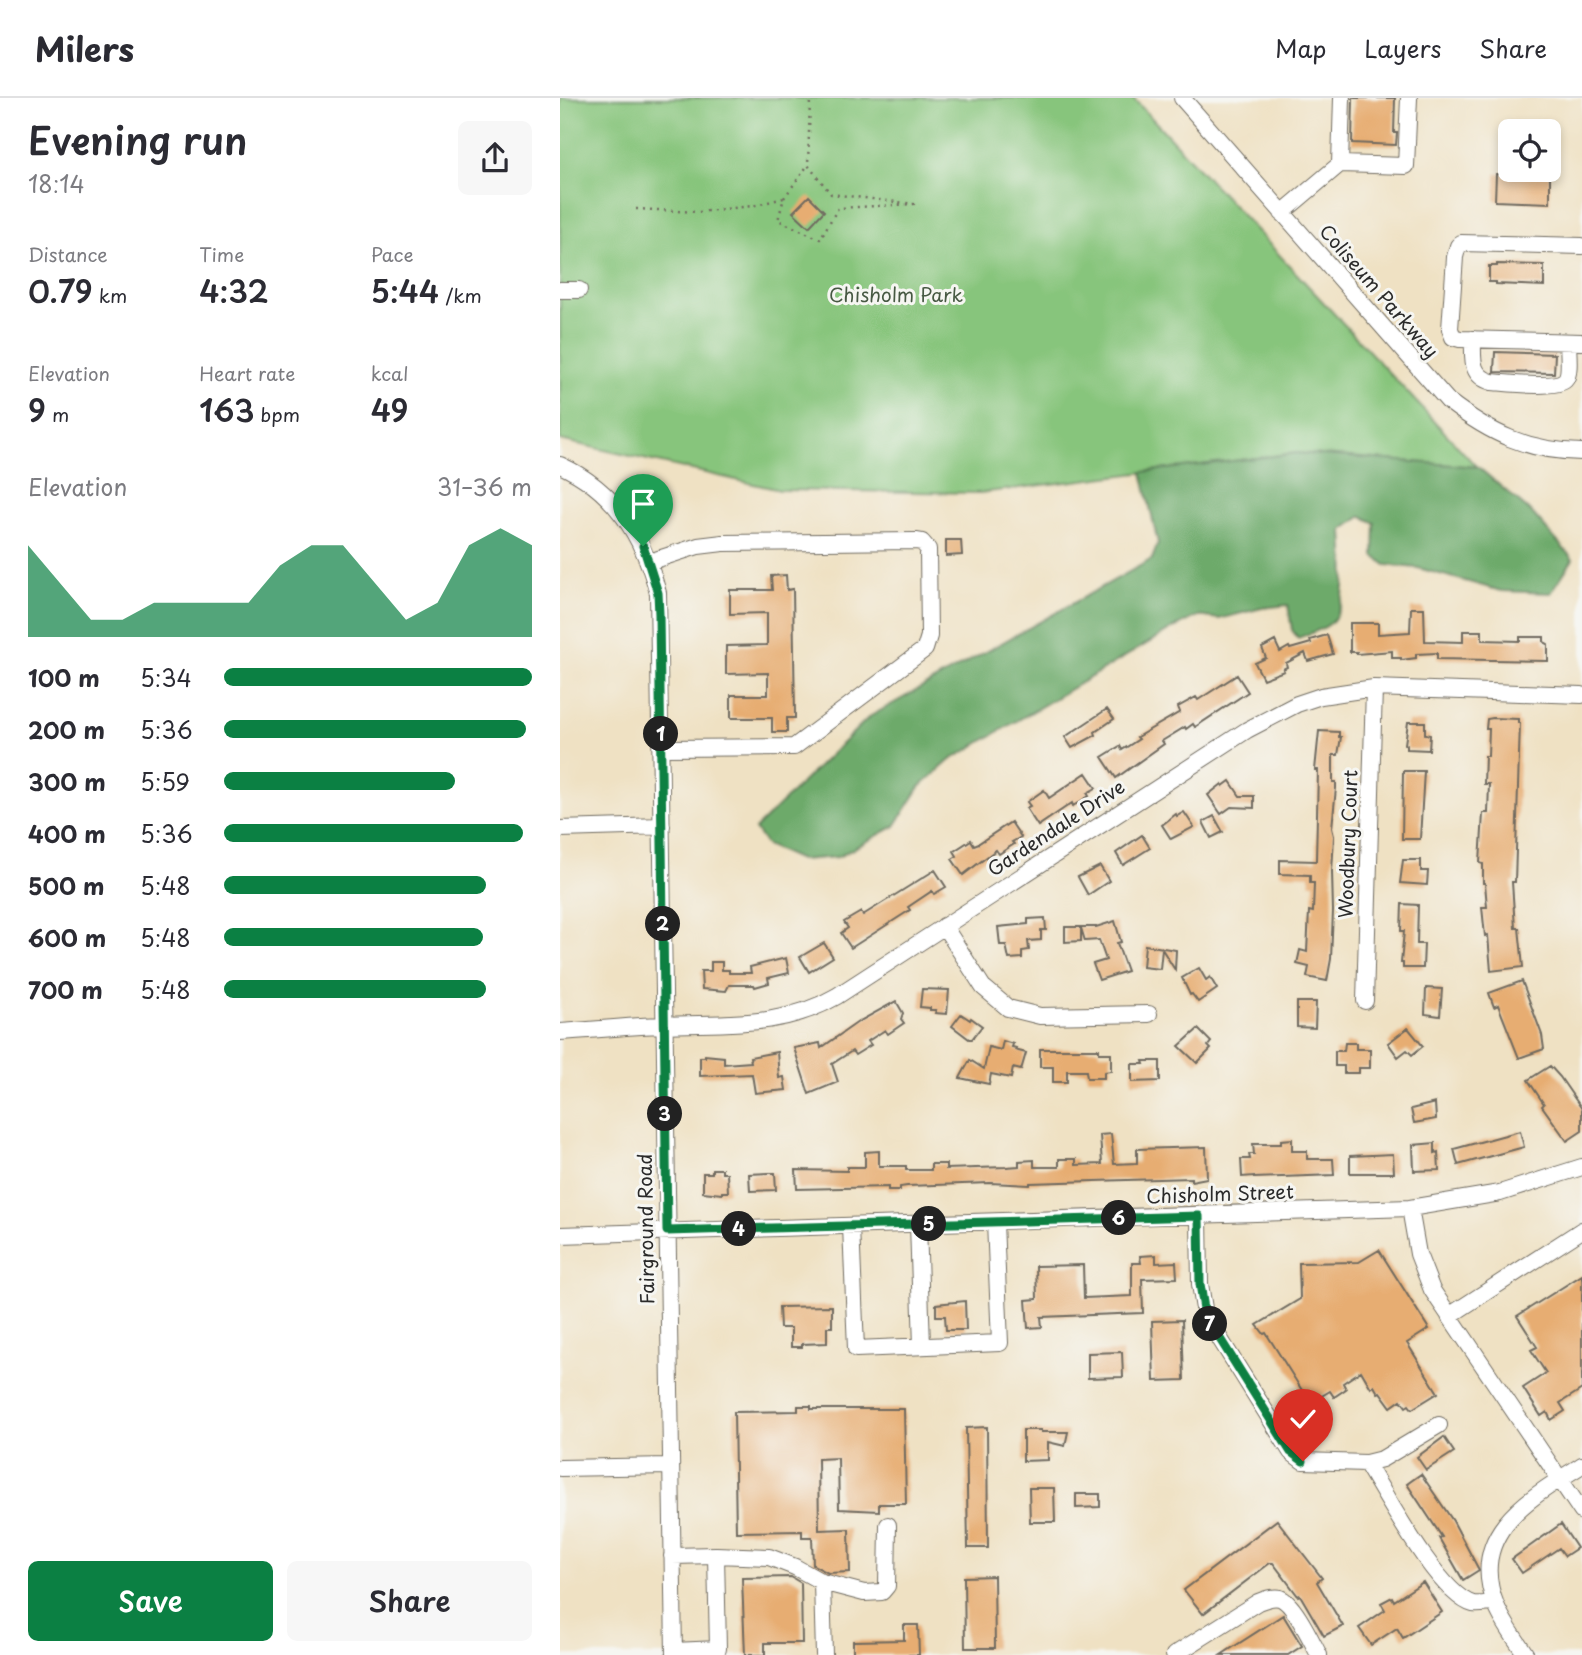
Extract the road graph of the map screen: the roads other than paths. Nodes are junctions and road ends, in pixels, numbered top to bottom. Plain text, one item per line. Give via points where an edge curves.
1 (1182, 98) edge
2 (1342, 98) edge
3 (1409, 98) edge
4 (1340, 164) junction
5 (1282, 213) junction
6 (1582, 246) edge
7 (560, 290) edge
8 (579, 290) dead end
9 (1473, 339) junction
10 (1575, 342) edge
11 (1582, 452) edge
12 (560, 466) edge
13 (649, 562) junction
14 (1374, 688) junction
15 (1582, 695) edge
16 (661, 748) junction
17 (662, 826) junction
18 (560, 829) edge
19 (944, 926) junction
20 (1365, 1001) dead end
21 (1149, 1014) dead end
22 (664, 1025) junction
23 (560, 1032) edge
24 (1582, 1168) edge
25 (1410, 1208) junction
26 (1199, 1216) junction
27 (995, 1222) junction
28 (918, 1224) junction
29 (851, 1226) junction
30 (1582, 1230) edge
31 (667, 1231) junction
32 (560, 1236) edge
33 (1449, 1317) junction
34 (922, 1346) junction
35 (1439, 1425) dead end
36 (1366, 1463) junction
37 (1582, 1465) edge
38 (670, 1466) junction
39 (560, 1468) edge
40 (1559, 1480) junction
41 (1582, 1512) edge
42 (888, 1525) dead end
43 (716, 1555) junction
44 (672, 1556) junction
45 (822, 1582) junction
46 (1495, 1603) junction
47 (674, 1653) edge
48 (824, 1655) edge
49 (1174, 1655) edge
50 (1319, 1655) edge
51 (1526, 1655) edge

1 - 5 street, Coliseum Parkway
2 - 4 street
3 - 4 street via 1406,166
4 - 5 street
5 - 11 street, Coliseum Parkway via 1448,401 1478,424 1506,437 1537,448
6 - 9 street via 1461,243 1455,257 1450,329 1453,337
7 - 8 street
9 - 10 street
9 - 10 street via 1473,368 1483,380 1552,385 1563,382 1567,375
12 - 13 street, Fairground Road via 588,480 620,509
13 - 16 street, Fairground Road via 658,593
13 - 16 street via 723,543 916,541 928,549 929,636 925,649 794,747
14 - 15 street, Gardendale Drive
14 - 19 street, Gardendale Drive via 1321,696 1271,715
14 - 20 street, Woodbury Court
16 - 17 street, Fairground Road
17 - 18 street
17 - 22 street, Fairground Road
19 - 21 street via 983,987 1008,1008 1040,1016
19 - 22 street, Gardendale Drive via 837,996 798,1014 754,1022
22 - 23 street, Gardendale Drive
22 - 31 street, Fairground Road
24 - 25 street, Chisholm Street via 1500,1193
25 - 26 street, Chisholm Street
25 - 33 street via 1422,1267
26 - 27 street, Chisholm Street
26 - 36 street via 1205,1315 1291,1452 1303,1461
27 - 28 street, Chisholm Street
27 - 34 street via 1000,1343
28 - 29 street, Chisholm Street
28 - 34 street
29 - 31 street, Chisholm Street
29 - 34 street via 856,1349
30 - 33 street
31 - 32 street, Chisholm Street
31 - 38 street, Fairground Road
33 - 40 street
35 - 36 street via 1382,1459
36 - 46 street via 1437,1576 1473,1604
37 - 40 street
38 - 39 street
38 - 44 street, Fairground Road
40 - 41 street
40 - 46 street via 1524,1503 1502,1528 1490,1560
42 - 45 street via 887,1587 882,1592 864,1593
43 - 44 street
43 - 45 street via 769,1557
43 - 47 street via 718,1650
44 - 47 street, Fairground Road
45 - 48 street
46 - 51 street
49 - 50 street via 1270,1597 1290,1605

